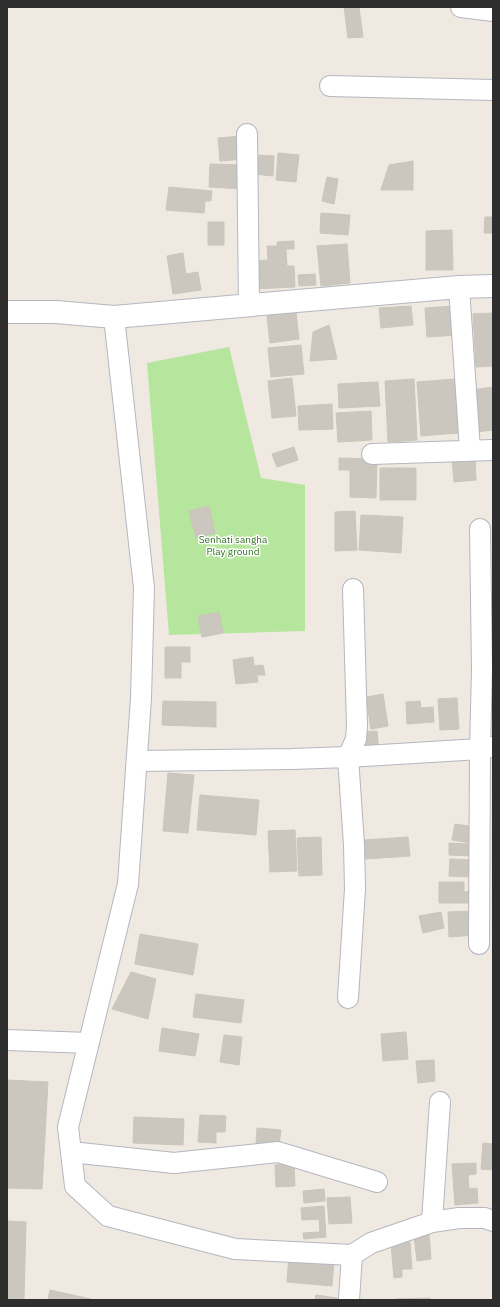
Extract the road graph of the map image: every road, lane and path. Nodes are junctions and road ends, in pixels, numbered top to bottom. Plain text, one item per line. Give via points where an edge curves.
1 (461, 7) edge
2 (493, 11) edge
3 (330, 86) dead end
4 (493, 90) edge
5 (247, 134) dead end
6 (493, 286) edge
7 (459, 287) junction
8 (249, 306) junction
9 (7, 312) edge
10 (114, 317) junction
11 (470, 450) junction
12 (493, 450) edge
13 (372, 454) dead end
14 (480, 529) dead end
15 (353, 589) dead end
16 (486, 748) edge
17 (348, 757) junction
18 (137, 761) junction
19 (479, 944) dead end
20 (348, 998) dead end
21 (7, 1040) edge
22 (89, 1043) junction
23 (440, 1102) dead end
24 (71, 1152) junction
25 (377, 1182) dead end
26 (493, 1221) edge
27 (432, 1222) junction
28 (352, 1255) junction
29 (349, 1300) edge

1 - 2 street
3 - 4 street
5 - 8 street
6 - 7 street
7 - 8 street
7 - 11 street
8 - 10 street
9 - 10 street via 56,312
10 - 18 street via 144,588
11 - 12 street
11 - 13 street
14 - 16 street
15 - 17 street via 357,726 356,739
16 - 17 street
16 - 19 street
17 - 18 street
17 - 20 street via 354,889
18 - 22 street via 128,884
21 - 22 street
22 - 24 street via 68,1126
23 - 27 street
24 - 25 street via 174,1163 278,1152
24 - 28 street via 75,1186 108,1216 235,1249
26 - 27 street via 485,1218 459,1218
27 - 28 street via 371,1243
28 - 29 street

